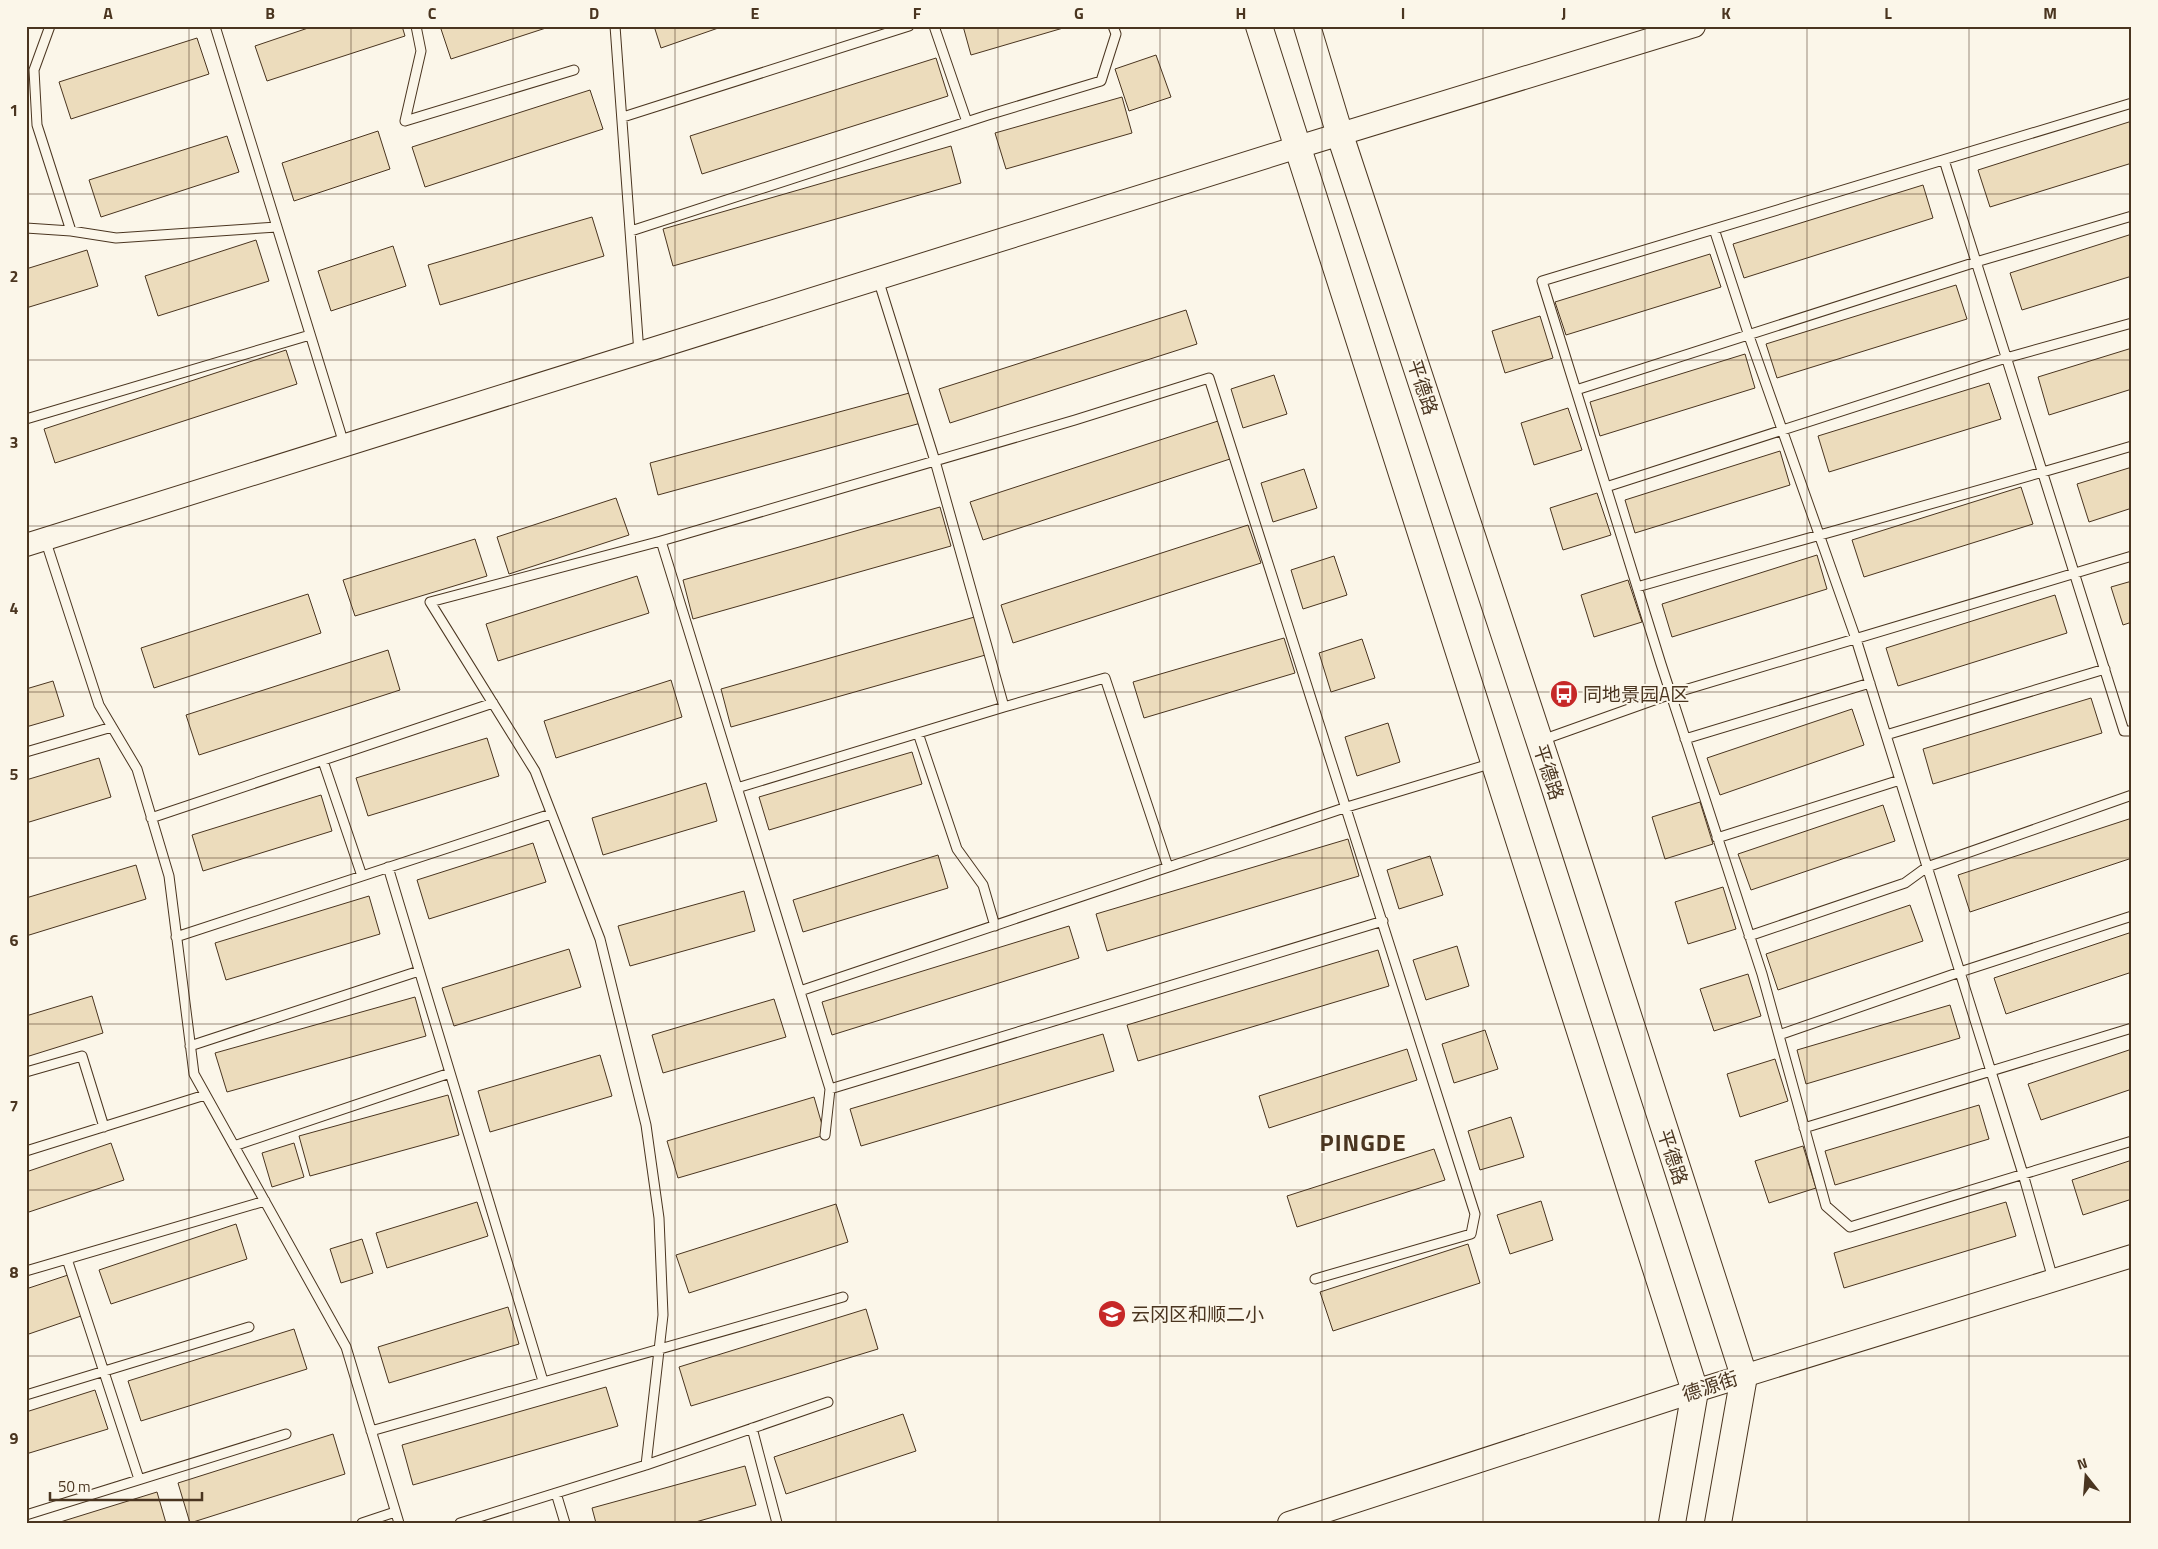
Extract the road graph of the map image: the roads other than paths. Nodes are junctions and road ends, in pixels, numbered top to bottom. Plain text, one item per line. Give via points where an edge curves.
1 (50, 26) edge
2 (215, 26) edge
3 (416, 26) edge
4 (615, 26) edge
5 (908, 26) edge
6 (934, 26) edge
7 (1113, 26) edge
8 (1259, 26) edge
9 (1307, 26) edge
10 (1694, 26) edge
11 (574, 70) dead end
12 (2132, 103) edge
13 (623, 117) junction
14 (967, 122) junction
15 (1340, 135) junction
16 (1298, 147) junction
17 (1944, 160) junction
18 (2132, 216) edge
19 (277, 227) junction
20 (26, 228) edge
21 (1714, 229) junction
22 (71, 231) junction
23 (632, 231) junction
24 (1976, 262) junction
25 (878, 278) junction
26 (2132, 322) edge
27 (310, 335) junction
28 (1749, 336) junction
29 (640, 353) junction
30 (2006, 358) junction
31 (1576, 390) junction
32 (26, 419) edge
33 (1782, 430) junction
34 (344, 445) junction
35 (2132, 446) edge
36 (935, 461) junction
37 (2042, 472) junction
38 (1606, 487) junction
39 (1819, 534) junction
40 (661, 541) junction
41 (36, 542) edge
42 (2132, 556) edge
43 (2074, 573) junction
44 (1637, 587) junction
45 (1856, 639) junction
46 (2105, 669) junction
47 (1870, 683) junction
48 (1671, 694) junction
49 (492, 703) junction
50 (1004, 707) junction
51 (112, 727) junction
52 (2132, 731) edge
53 (918, 733) junction
54 (1886, 735) junction
55 (1685, 739) junction
56 (1539, 741) junction
57 (26, 752) edge
58 (323, 760) junction
59 (1495, 762) junction
60 (1900, 780) junction
61 (737, 788) junction
62 (2132, 795) edge
63 (1347, 807) junction
64 (551, 814) junction
65 (152, 818) junction
66 (1717, 838) junction
67 (388, 867) junction
68 (1168, 867) junction
69 (1927, 867) junction
70 (362, 876) junction
71 (2132, 916) edge
72 (1383, 922) junction
73 (995, 926) junction
74 (1749, 936) junction
75 (176, 937) junction
76 (419, 971) junction
77 (1960, 972) junction
78 (800, 991) junction
79 (2132, 1028) edge
80 (1778, 1035) junction
81 (190, 1046) junction
82 (26, 1072) edge
83 (1992, 1072) junction
84 (450, 1073) junction
85 (830, 1089) junction
86 (206, 1095) junction
87 (104, 1127) junction
88 (1804, 1128) junction
89 (825, 1135) dead end
90 (2132, 1141) edge
91 (234, 1146) junction
92 (26, 1151) edge
93 (2023, 1174) junction
94 (264, 1201) junction
95 (2132, 1256) edge
96 (67, 1259) junction
97 (26, 1271) edge
98 (1315, 1279) dead end
99 (2053, 1279) junction
100 (843, 1297) dead end
101 (249, 1327) dead end
102 (659, 1350) junction
103 (103, 1372) junction
104 (1744, 1376) junction
105 (543, 1381) junction
106 (1695, 1391) junction
107 (26, 1395) edge
108 (828, 1402) dead end
109 (752, 1428) junction
110 (371, 1431) junction
111 (286, 1434) dead end
112 (646, 1465) junction
113 (139, 1479) junction
114 (556, 1493) junction
115 (395, 1512) junction
116 (26, 1514) edge
117 (1327, 1517) edge
118 (362, 1523) edge
119 (398, 1523) edge
120 (460, 1523) edge
121 (566, 1523) edge
122 (777, 1523) edge
123 (1289, 1523) edge
124 (1672, 1523) edge
125 (1718, 1523) edge

1 - 22 lane via 34,70 37,125
2 - 19 lane
3 - 11 lane via 421,51 405,121
4 - 13 lane
5 - 13 lane
6 - 14 lane
7 - 14 lane via 1116,34 1101,82
8 - 16 main road
9 - 15 main road, 平德路
10 - 15 street
12 - 17 lane
13 - 23 lane
14 - 23 lane
15 - 16 street
15 - 56 main road, 平德路
16 - 25 street
16 - 59 main road
17 - 21 lane
17 - 24 lane
18 - 24 lane
19 - 22 lane via 116,238
19 - 27 lane
20 - 22 lane
21 - 28 lane
21 - 31 lane via 1542,281
23 - 29 lane
24 - 28 lane
24 - 30 lane
25 - 29 street
25 - 36 lane
26 - 30 lane
27 - 32 lane
27 - 34 lane
28 - 31 lane
28 - 33 lane
29 - 34 street
30 - 33 lane
30 - 37 lane
31 - 38 lane
33 - 38 lane
33 - 39 lane
34 - 41 street
35 - 37 lane
36 - 40 lane
36 - 50 lane
36 - 63 lane via 1209,378
37 - 39 lane
37 - 43 lane
38 - 44 lane
39 - 44 lane
39 - 45 lane
40 - 49 lane via 430,602
40 - 61 lane
41 - 51 lane via 99,705
42 - 43 lane
43 - 45 lane
43 - 46 lane
44 - 48 lane
45 - 47 lane
45 - 48 lane
46 - 52 lane via 2124,731
46 - 54 lane
47 - 54 lane
47 - 55 lane
48 - 55 lane
48 - 56 lane
49 - 58 lane
49 - 64 lane via 535,771
50 - 53 lane
50 - 68 lane via 1105,678
51 - 57 lane
51 - 65 lane via 137,769
53 - 61 lane
53 - 73 lane via 957,849 983,885
54 - 60 lane
55 - 66 lane
56 - 104 main road, 平德路
58 - 65 lane
58 - 70 lane
59 - 63 lane
59 - 106 main road
60 - 66 lane
60 - 69 lane
61 - 78 lane
62 - 69 lane
63 - 68 lane
63 - 72 lane
64 - 67 lane
64 - 102 lane via 600,939 646,1125 660,1218 663,1316
65 - 75 lane via 168,876
66 - 74 lane
67 - 70 lane
67 - 76 lane
68 - 73 lane
69 - 74 lane via 1905,882
69 - 77 lane
70 - 75 lane
71 - 77 lane
72 - 85 lane
72 - 98 lane via 1475,1214 1471,1234
73 - 78 lane
74 - 80 lane
75 - 81 lane
76 - 81 lane
76 - 84 lane
77 - 80 lane
77 - 83 lane
78 - 85 lane
79 - 83 lane
80 - 88 lane
81 - 86 lane via 194,1074
82 - 87 lane via 82,1056
83 - 88 lane
83 - 93 lane
84 - 91 lane
84 - 105 lane
85 - 89 lane
86 - 87 lane
86 - 91 lane
87 - 92 lane
88 - 93 lane via 1826,1206 1850,1227
90 - 93 lane
91 - 94 lane
93 - 99 lane
94 - 96 lane
94 - 110 lane via 346,1347
95 - 99 street, 德源街
96 - 97 lane
96 - 103 lane
99 - 104 street, 德源街
100 - 102 lane
101 - 103 lane
102 - 105 lane
102 - 112 lane
103 - 107 lane
103 - 113 lane
104 - 106 street, 德源街
104 - 125 main road, 平德路
105 - 110 lane
106 - 117 street, 德源街
106 - 124 main road
108 - 109 lane
109 - 112 lane
109 - 122 lane
110 - 115 lane
111 - 113 lane
112 - 114 lane
113 - 116 lane
114 - 120 lane
114 - 121 lane
115 - 118 lane
115 - 119 lane
117 - 123 street, 德源街

